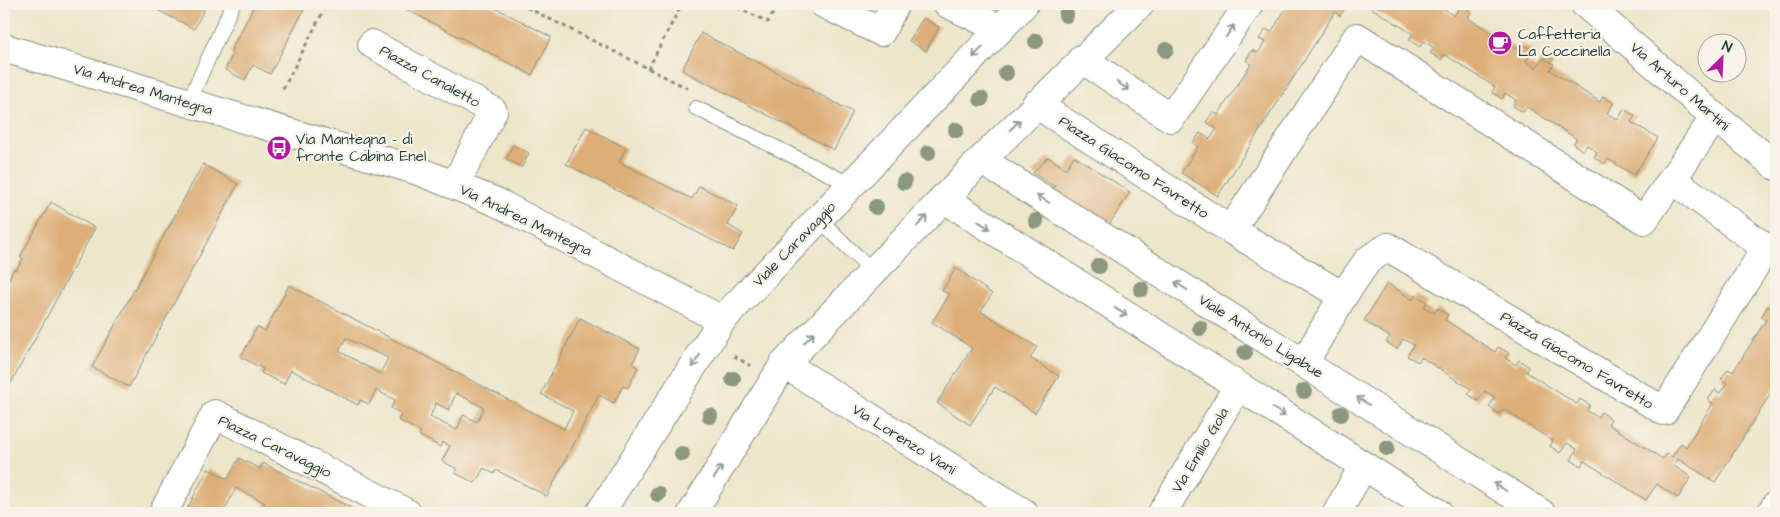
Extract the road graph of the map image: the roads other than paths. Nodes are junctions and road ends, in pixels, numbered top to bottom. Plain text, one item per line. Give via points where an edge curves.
1 (233, 4) edge
2 (824, 4) edge
3 (895, 4) edge
4 (948, 4) edge
5 (1024, 4) edge
6 (1140, 4) edge
7 (1249, 4) edge
8 (1585, 4) edge
9 (1000, 29) junction
10 (372, 44) dead end
11 (4, 48) edge
12 (1082, 59) junction
13 (188, 103) junction
14 (1036, 104) junction
15 (696, 108) road end
16 (1715, 117) junction
17 (981, 160) junction
18 (1776, 166) edge
19 (1673, 180) junction
20 (455, 185) junction
21 (851, 185) junction
22 (943, 198) junction
23 (819, 218) junction
24 (1231, 230) junction
25 (873, 272) junction
26 (1343, 296) junction
27 (722, 320) junction
28 (1304, 363) junction
29 (784, 364) junction
30 (1238, 386) junction
31 (1363, 466) junction
32 (1776, 504) edge
33 (163, 513) edge
34 (407, 513) edge
35 (600, 513) edge
36 (692, 513) edge
37 (1024, 513) edge
38 (1162, 513) edge
39 (1337, 513) edge
40 (1438, 513) edge
41 (1541, 513) edge
42 (1771, 513) edge

1 - 13 lane
2 - 3 street via 881,32
4 - 9 street
5 - 9 street, Viale Caravaggio
6 - 12 street
12 -> 7 street via 1171,118
8 - 16 street, Via Arturo Martini
9 -> 21 street, Viale Caravaggio
10 - 20 street, Piazza Canaletto via 493,111
11 - 13 street, Via Andrea Mantegna
12 - 14 street
13 - 20 street, Via Andrea Mantegna via 416,170
17 -> 14 street
14 - 24 street, Piazza Giacomo Favretto
15 - 21 lane
16 - 18 street, Via Arturo Martini
16 - 19 street
17 - 22 street
28 -> 17 street, Viale Antonio Ligabue
19 - 24 street via 1644,220 1356,36
19 - 26 street, Piazza Giacomo Favretto via 1766,248 1664,411 1388,247 1368,260
20 - 27 street, Via Andrea Mantegna via 496,202
21 - 23 street, Viale Caravaggio
25 -> 22 street
22 -> 30 street
23 - 25 lane
23 - 27 street, Viale Caravaggio
24 - 26 street, Piazza Giacomo Favretto
29 -> 25 street
26 - 28 street, Piazza Giacomo Favretto
27 -> 35 street, Viale Caravaggio
41 -> 28 street, Viale Antonio Ligabue
36 -> 29 street
29 - 37 street, Via Lorenzo Viani
30 -> 31 street
30 - 38 street, Via Emilio Gola
31 - 39 street
31 - 40 street
32 - 42 street
33 - 34 street, Piazza Caravaggio via 215,414

